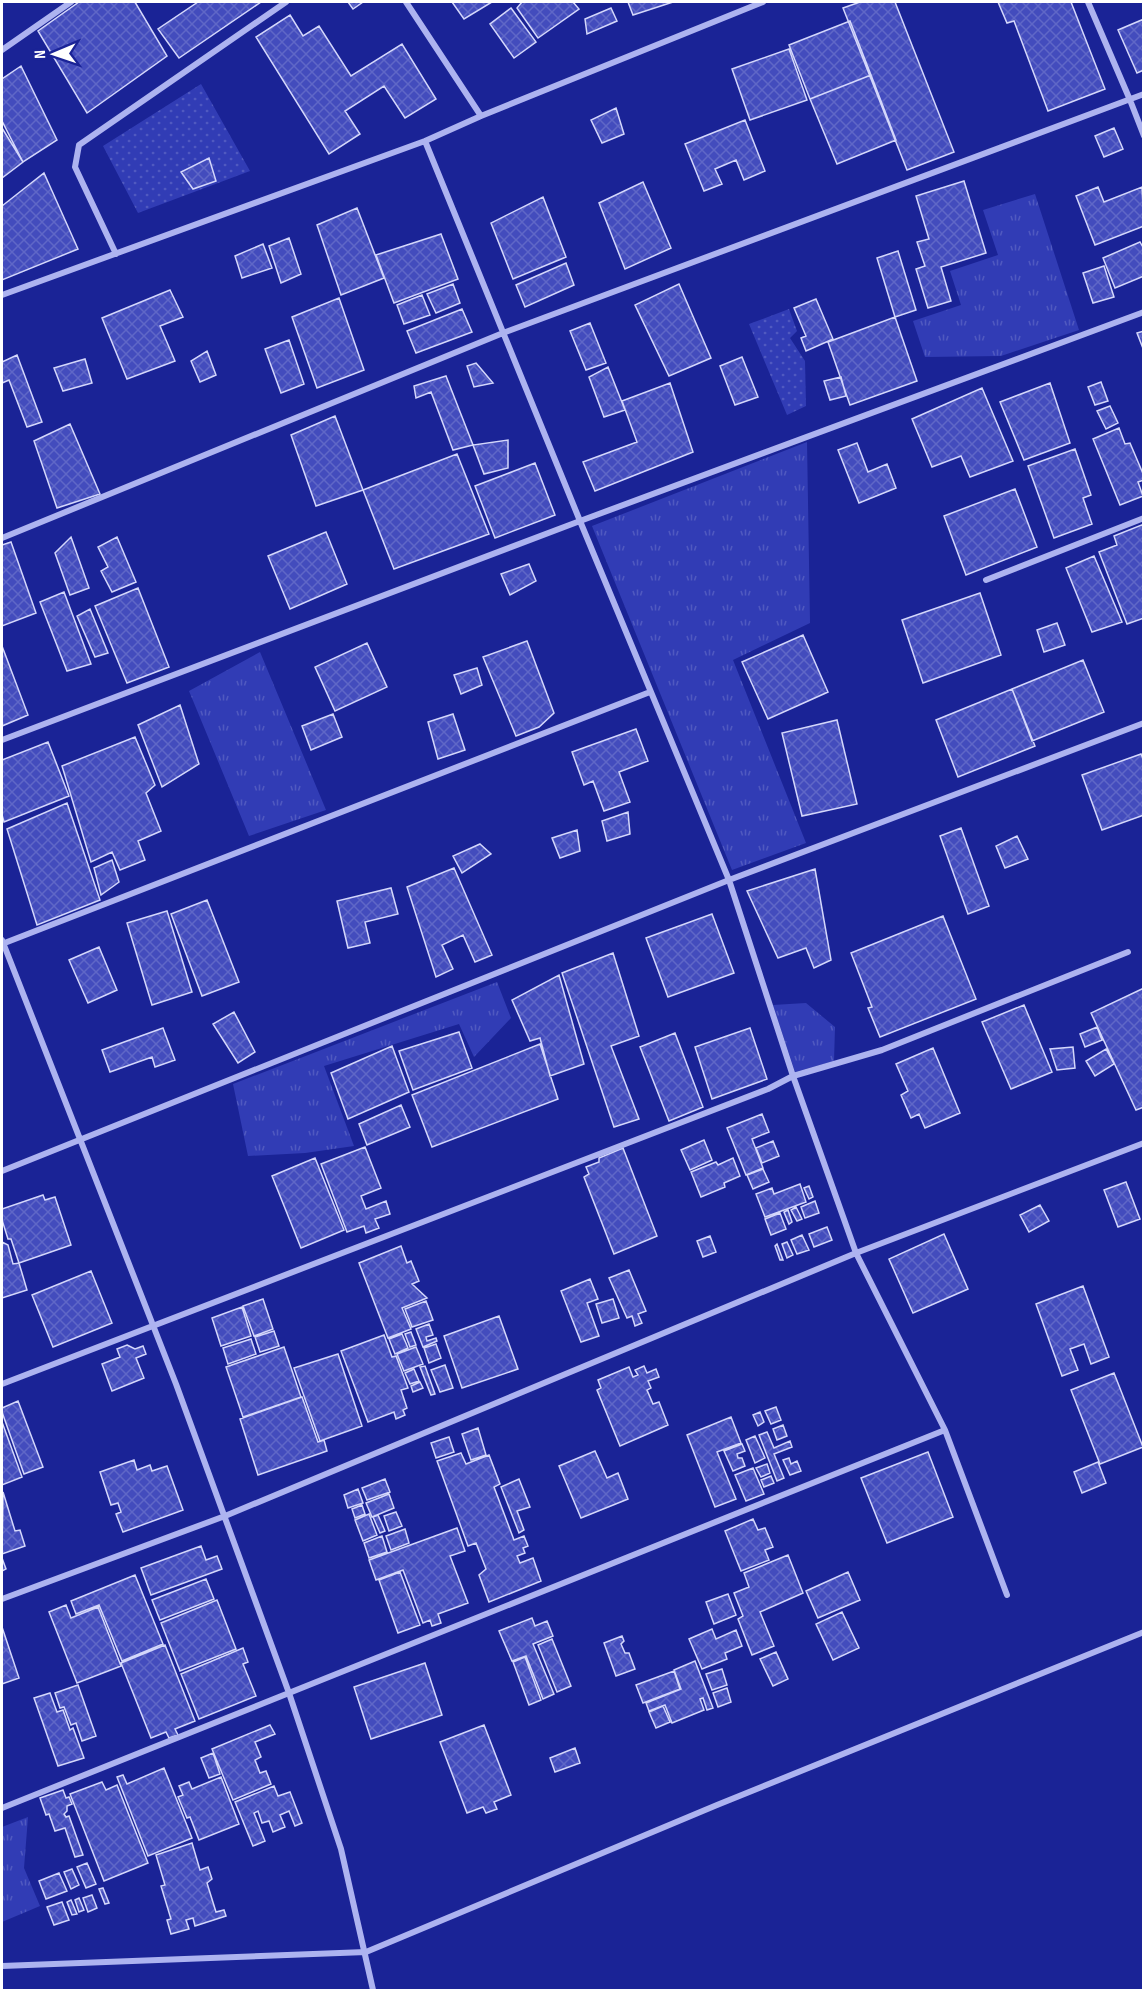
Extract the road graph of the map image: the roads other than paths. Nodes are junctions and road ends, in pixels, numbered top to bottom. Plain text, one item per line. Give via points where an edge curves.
1 (71, 2) edge
2 (286, 2) edge
3 (406, 2) edge
4 (763, 2) edge
5 (1088, 2) edge
6 (2, 50) edge
7 (1143, 94) edge
8 (1130, 100) junction
9 (481, 116) junction
10 (1143, 136) edge
11 (425, 141) junction
12 (116, 254) junction
13 (2, 295) edge
14 (1143, 312) edge
15 (503, 333) junction
16 (1143, 518) edge
17 (580, 521) junction
18 (2, 538) edge
19 (986, 580) dead end
20 (650, 692) junction
21 (1143, 723) edge
22 (2, 740) edge
23 (729, 880) junction
24 (2, 943) edge
25 (1128, 952) dead end
26 (793, 1076) junction
27 (80, 1140) junction
28 (1143, 1143) edge
29 (2, 1171) edge
30 (856, 1253) junction
31 (152, 1326) junction
32 (2, 1384) edge
33 (945, 1430) junction
34 (225, 1516) junction
35 (1007, 1595) dead end
36 (2, 1599) edge
37 (1143, 1632) edge
38 (290, 1693) junction
39 (2, 1808) edge
40 (366, 1953) junction
41 (2, 1966) edge
42 (373, 1990) edge

1 - 6 street
2 - 12 street via 79,145 75,167
3 - 9 street
4 - 9 street
5 - 8 street
7 - 8 street
8 - 10 street
8 - 15 street
9 - 11 street
11 - 12 street
11 - 15 street
12 - 13 street
14 - 17 street
15 - 17 street
15 - 18 street
16 - 19 street
17 - 20 street
17 - 22 street
20 - 23 street
20 - 24 street
21 - 23 street
23 - 26 street
23 - 27 street
24 - 27 street
25 - 26 street via 882,1050
26 - 30 street
26 - 31 street via 768,1089
27 - 29 street
27 - 31 street
28 - 30 street
30 - 33 street
30 - 34 street
31 - 32 street
31 - 34 street
33 - 35 street
33 - 38 street
34 - 36 street
34 - 38 street
37 - 40 street
38 - 39 street
38 - 40 street via 341,1849
40 - 41 street
40 - 42 street

